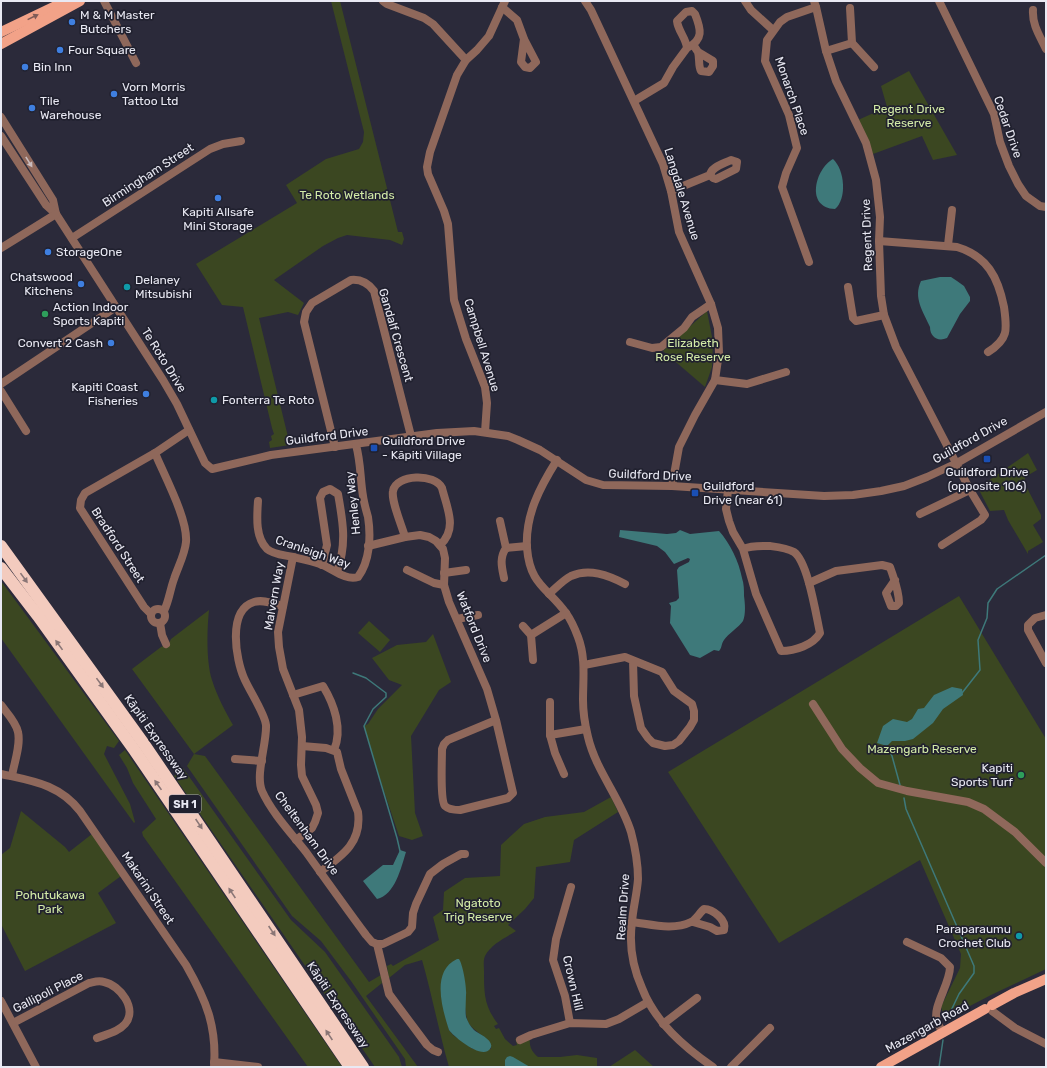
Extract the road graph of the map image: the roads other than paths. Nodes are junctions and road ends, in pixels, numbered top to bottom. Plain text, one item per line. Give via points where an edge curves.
1 (66, 1) edge
2 (80, 1) edge
3 (104, 1) edge
4 (383, 1) edge
5 (585, 1) edge
6 (745, 1) edge
7 (939, 1) edge
8 (504, 4) edge
9 (815, 4) edge
10 (850, 8) dead end
11 (1033, 10) dead end
12 (773, 30) junction
13 (1, 32) edge
14 (524, 39) dead end
15 (852, 43) junction
16 (1, 44) edge
17 (693, 49) dead end
18 (1046, 49) edge
19 (826, 50) junction
20 (466, 60) junction
21 (136, 63) dead end
22 (874, 68) dead end
23 (634, 101) junction
24 (1, 117) edge
25 (1, 136) edge
26 (241, 141) dead end
27 (17, 143) junction
28 (10, 149) junction
29 (710, 175) dead end
30 (671, 191) junction
31 (1046, 207) edge
32 (952, 210) dead end
33 (56, 214) junction
34 (72, 238) junction
35 (879, 241) junction
36 (948, 245) junction
37 (1, 248) edge
38 (809, 262) dead end
39 (848, 287) dead end
40 (711, 304) junction
41 (116, 307) junction
42 (884, 315) junction
43 (630, 342) dead end
44 (988, 352) dead end
45 (786, 372) dead end
46 (715, 380) junction
47 (1, 384) edge
48 (1, 391) edge
49 (1046, 412) edge
50 (190, 430) junction
51 (26, 431) dead end
52 (485, 432) junction
53 (411, 436) junction
54 (356, 445) junction
55 (335, 447) junction
56 (155, 453) junction
57 (557, 460) junction
58 (205, 463) joint
59 (957, 463) junction
60 (672, 486) junction
61 (728, 490) junction
62 (970, 490) junction
63 (258, 501) dead end
64 (920, 514) dead end
65 (500, 520) dead end
66 (405, 536) junction
67 (440, 545) junction
68 (942, 545) dead end
69 (1, 546) edge
70 (368, 546) junction
71 (527, 546) junction
72 (506, 548) junction
73 (743, 549) junction
74 (293, 557) junction
75 (322, 565) junction
76 (1, 568) edge
77 (407, 570) dead end
78 (466, 570) dead end
79 (337, 572) junction
80 (444, 573) junction
81 (354, 578) joint
82 (504, 578) dead end
83 (895, 580) dead end
84 (809, 583) junction
85 (625, 584) dead end
86 (444, 585) junction
87 (549, 594) junction
88 (283, 606) junction
89 (164, 611) junction
90 (566, 613) junction
91 (151, 614) junction
92 (478, 615) dead end
93 (1046, 615) edge
94 (457, 619) junction
95 (160, 624) junction
96 (522, 626) dead end
97 (531, 635) junction
98 (166, 644) dead end
99 (533, 660) dead end
100 (634, 661) junction
101 (1046, 663) edge
102 (584, 665) junction
103 (293, 695) junction
104 (550, 702) dead end
105 (813, 704) dead end
106 (1, 705) edge
107 (496, 720) junction
108 (586, 728) junction
109 (550, 735) junction
110 (302, 746) junction
111 (334, 750) junction
112 (235, 759) dead end
113 (262, 761) junction
114 (1, 774) edge
115 (564, 774) dead end
116 (12, 776) junction
117 (296, 840) junction
118 (465, 854) dead end
119 (1046, 862) edge
120 (320, 872) junction
121 (571, 887) dead end
122 (632, 922) junction
123 (693, 922) dead end
124 (907, 942) dead end
125 (377, 944) junction
126 (1046, 979) edge
127 (697, 998) dead end
128 (1, 1001) edge
129 (648, 1002) junction
130 (990, 1008) junction
131 (13, 1023) junction
132 (570, 1023) junction
133 (663, 1024) junction
134 (770, 1028) dead end
135 (942, 1032) junction
136 (97, 1038) dead end
137 (520, 1040) dead end
138 (1046, 1044) edge
139 (438, 1052) dead end
140 (214, 1065) edge
141 (36, 1067) edge
142 (258, 1067) edge
143 (350, 1067) edge
144 (363, 1067) edge
145 (713, 1067) edge
146 (731, 1067) edge
147 (881, 1067) edge

13 -> 1 main road
2 - 16 main road
3 - 21 street
4 - 20 street via 433,24
5 - 23 street, Langdale Avenue
6 - 12 street
7 - 31 street, Cedar Drive via 994,114 1000,142 1018,184 1026,196 1040,206
8 - 14 street via 517,20
8 - 20 street, Campbell Avenue via 489,36
9 - 12 street, Monarch Place via 787,17
9 - 19 street, Regent Drive
10 - 15 street
11 - 18 street via 1032,18
12 - 38 street, Monarch Place via 768,40 765,61 789,115 797,148 782,187
15 - 19 street
15 - 22 street
17 - 23 street via 673,67 664,83
19 - 35 street, Regent Drive via 836,81 866,143 871,161 880,217
20 - 52 street, Campbell Avenue via 457,75 430,152 427,168 448,224 454,300 485,387
23 - 30 street, Langdale Avenue via 660,157
24 - 27 street, Te Roto Drive
25 - 28 street, Te Roto Drive
26 - 34 street, Birmingham Street via 210,149
27 - 28 street
27 -> 33 street, Te Roto Drive via 53,200
28 - 33 street, Te Roto Drive via 46,205
29 - 30 street
30 - 40 street, Langdale Avenue via 679,232
32 - 36 street
33 - 34 street, Te Roto Drive
33 - 37 street
34 - 41 street, Te Roto Drive
35 - 36 street
35 - 42 street, Regent Drive
36 - 44 street via 977,256 995,276 1001,291 1007,325 1004,338 998,346
39 - 42 street via 853,318 856,322
40 - 43 street via 692,317 684,328 661,347 652,348
40 - 46 street, Langdale Avenue via 718,328 719,353
41 - 47 street
41 - 50 street, Te Roto Drive via 163,380
42 - 59 street, Regent Drive via 896,347
45 - 46 street via 747,384
46 - 60 street, Langdale Avenue via 679,447
48 - 51 street
49 - 59 street, Guildford Drive
50 - 56 street, Bradford Street
50 - 58 street, Te Roto Drive
52 - 53 street, Guildford Drive via 463,430
52 - 57 street, Guildford Drive via 508,436
53 - 54 street, Guildford Drive
53 - 55 street, Gandalf Crescent via 374,290 366,283 351,280 312,303 306,312 304,322
54 - 55 street, Guildford Drive
54 - 70 street, Henley Way via 368,519
55 - 58 street, Guildford Drive via 272,455 217,469 210,468
56 - 89 street via 183,518 186,534 185,547
56 - 91 street, Bradford Street via 85,493 80,508
57 - 60 street, Guildford Drive via 586,480 603,485
57 - 71 street, Realm Drive via 534,501
59 - 61 street, Guildford Drive via 904,486 853,495 824,496
59 - 62 street, Regent Drive
60 - 61 street, Guildford Drive
61 - 73 street via 726,509 729,521
62 - 64 street
62 - 68 street, Regent Drive via 985,515
63 - 74 street, Cranleigh Way via 259,536 266,548
65 - 72 street
66 - 67 street via 429,537
66 - 67 street via 394,499 394,487 401,481 431,479 440,484 451,521 447,538
66 - 70 street
67 - 80 street, Watford Drive via 444,554
69 -> 144 highway, Kāpiti Expressway / SH 1 via 148,750
70 - 81 street, Henley Way via 360,574
71 - 72 street
71 - 87 street, Realm Drive via 534,576
72 - 82 street via 502,558
73 - 84 street via 751,546 781,547 795,553 802,563
73 - 84 street via 756,594 781,651 793,651 816,639 820,633
74 - 75 street, Cranleigh Way
74 - 88 street, Malvern Way
75 - 79 street, Cranleigh Way
75 - 79 street via 327,545 320,498 323,492 330,489 338,494 344,526 343,546
143 -> 76 highway, Kāpiti Expressway / SH 1 via 139,758
77 - 86 street
78 - 80 street
79 - 81 street, Cranleigh Way
80 - 86 street, Watford Drive
83 - 84 street via 890,567 882,565 836,571
85 - 87 street via 603,574 582,573 564,581
86 - 94 street, Watford Drive
87 - 90 street, Realm Drive
88 - 103 street, Malvern Way via 278,632 279,647 283,669
88 - 113 street, Cheltenham Drive via 264,601 252,602 242,610 237,624 236,646 244,677 266,724
89 - 91 street via 156,609
89 - 95 street via 165,618
90 - 97 street
90 - 102 street, Realm Drive via 579,639
91 - 95 street, Bradford Street via 152,621
92 - 94 street
93 - 101 street via 1035,618 1028,625 1028,630
94 - 107 street, Watford Drive
95 - 98 street, Bradford Street
96 - 97 street
97 - 99 street
100 - 100 street via 662,672 674,691 692,704 693,723 673,745 653,743 642,728 634,696
100 - 102 street via 621,657
102 - 108 street, Realm Drive via 583,701
103 - 110 street, Malvern Way via 299,710
103 - 111 street via 323,686 334,708 337,741
104 - 109 street
105 - 119 street via 842,749 878,782 907,791 968,802 984,809 1015,832
106 - 116 street via 18,732
107 - 107 street, Watford Drive via 512,793 508,798 460,810 449,808 443,803 442,793 443,746 448,740
108 - 109 street
108 - 122 street, Realm Drive via 593,755 626,818 635,848 638,878
109 - 115 street
110 - 111 street
110 - 117 street, Malvern Way via 302,776 318,813 312,828
111 - 120 street via 337,752 355,805 357,831 350,847 340,858
112 - 113 street
113 - 117 street, Cheltenham Drive via 261,789
114 - 116 street, Makarini Street
116 - 140 street, Makarini Street via 40,782 54,789 69,799 80,811 186,965 195,982 212,1024
117 - 120 street, Cheltenham Drive
118 - 125 street via 443,864 430,874 413,913 410,930 387,943
120 - 125 street, Cheltenham Drive via 366,935
121 - 132 street, Crown Hill via 556,939 553,960 565,996
122 - 123 street via 666,927
122 - 129 street, Realm Drive via 632,957
124 - 135 street via 941,958 950,967 950,975 936,1014 936,1021
125 - 139 street via 390,994 430,1048
126 - 130 main road, Mazengarb Road via 1014,993
127 - 133 street
128 - 131 street
129 - 132 street via 606,1024
129 - 133 street, Realm Drive
130 - 135 main road, Mazengarb Road
130 - 138 street via 1015,1028
131 - 136 street, Gallipoli Place via 89,983 103,981 119,990 128,1004 129,1014 124,1026
131 - 141 street
132 - 137 street
133 - 145 street, Realm Drive
134 - 146 street
135 - 147 main road, Mazengarb Road
140 - 142 street

